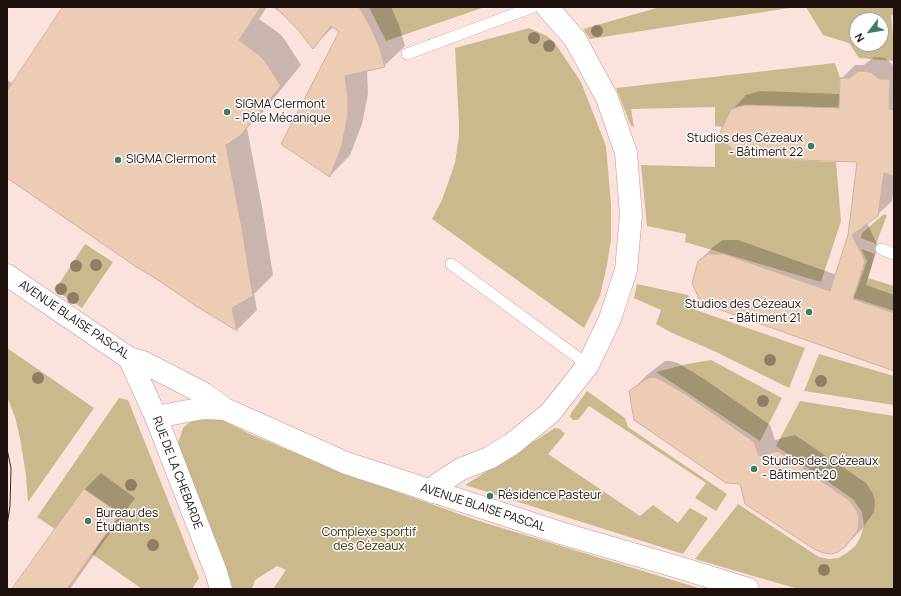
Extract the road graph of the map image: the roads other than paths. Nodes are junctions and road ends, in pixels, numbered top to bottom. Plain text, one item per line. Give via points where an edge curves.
1 (533, 7) edge
2 (547, 7) edge
3 (406, 54) dead end
4 (881, 249) dead end
5 (894, 254) edge
6 (451, 264) dead end
7 (7, 276) edge
8 (129, 358) junction
9 (588, 365) junction
10 (225, 409) junction
11 (156, 417) junction
12 (432, 492) junction
13 (221, 589) edge
14 (748, 589) edge

1 - 3 lane
2 - 9 street via 575,39 607,98 626,153 631,215 626,270 610,319
4 - 5 lane
6 - 9 lane
7 - 8 street, AVENUE BLAISE PASCAL
8 - 10 street, AVENUE BLAISE PASCAL via 143,362 204,393
8 - 11 street, RUE DE LA CHEBARDE
9 - 12 street via 550,413 512,444 489,458 462,469 438,484
10 - 11 street, AVENUE BLAISE PASCAL via 204,408
10 - 12 street, AVENUE BLAISE PASCAL via 346,463
11 - 13 street, RUE DE LA CHEBARDE
12 - 14 street, AVENUE BLAISE PASCAL

